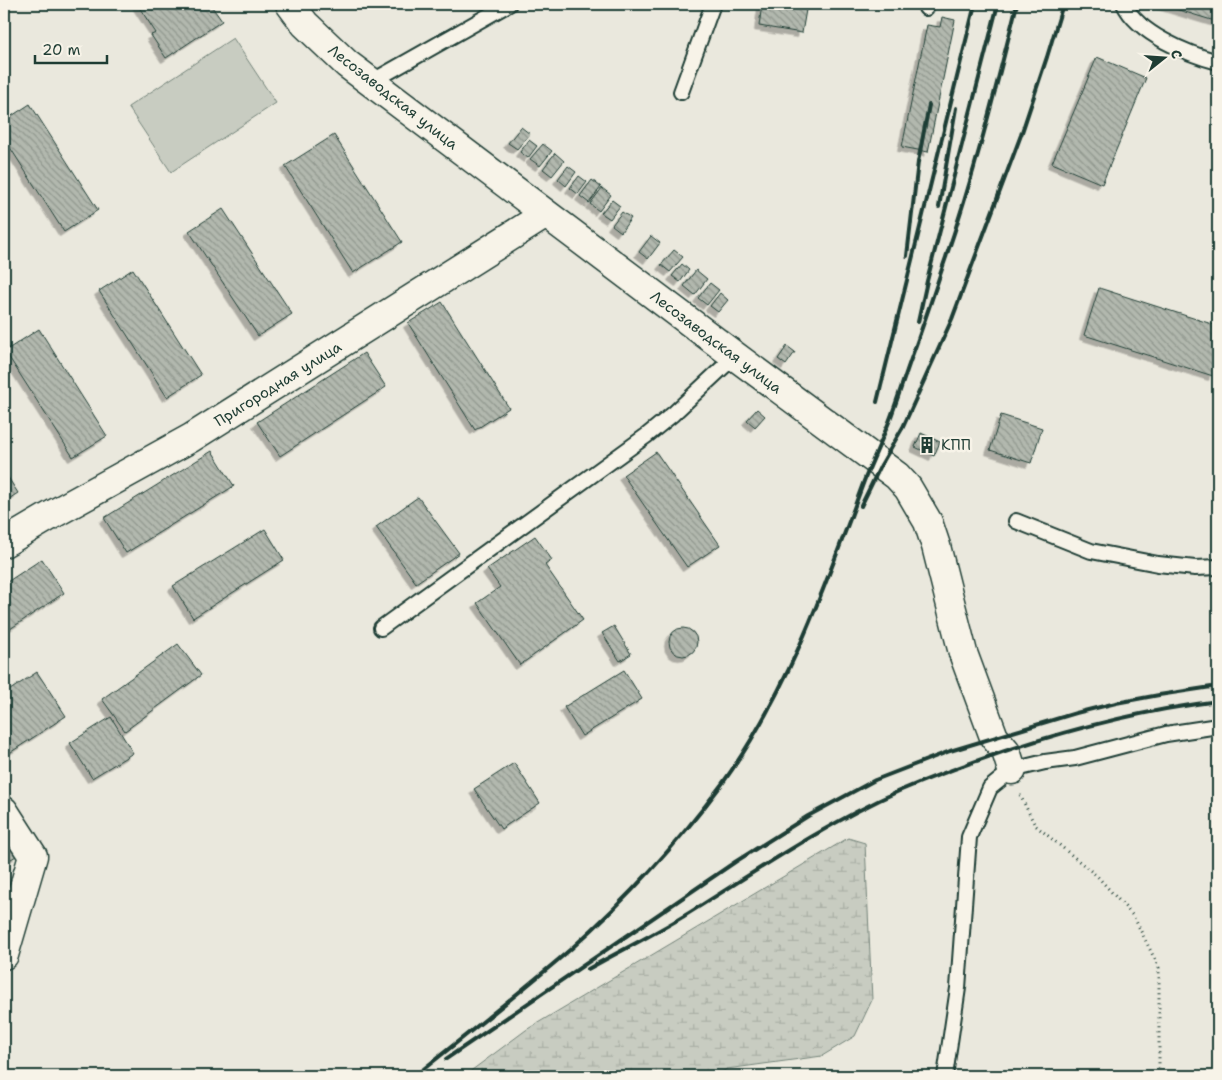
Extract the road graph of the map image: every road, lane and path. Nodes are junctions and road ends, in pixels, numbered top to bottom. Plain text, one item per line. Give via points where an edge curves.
1 (290, 4) edge
2 (509, 4) edge
3 (713, 4) edge
4 (1124, 4) edge
5 (1218, 62) edge
6 (371, 82) junction
7 (681, 92) dead end
8 (546, 214) junction
9 (735, 356) junction
10 (1016, 521) dead end
11 (4, 544) edge
12 (1218, 567) edge
13 (382, 628) dead end
14 (1218, 726) edge
15 (1012, 770) junction
16 (4, 811) edge
17 (4, 955) edge
18 (945, 1076) edge
19 (1159, 1076) edge

1 - 6 street, Лесозаводская улица via 305,24
2 - 6 lane
3 - 7 lane
4 - 5 lane via 1129,13 1154,35
6 - 8 street, Лесозаводская улица
8 - 9 street, Лесозаводская улица
8 - 11 street, Пригородная улица via 191,438
9 - 13 lane via 646,436
9 - 15 street, Лесозаводская улица via 897,476 908,488 928,522 963,652 994,737 1006,751
10 - 12 lane via 1091,551 1158,564
14 - 15 lane via 1166,734 1075,758
15 - 18 lane via 990,788 969,837 958,988
15 - 19 path via 1021,799 1035,825 1097,876 1134,916 1159,968
16 - 17 street via 33,856

